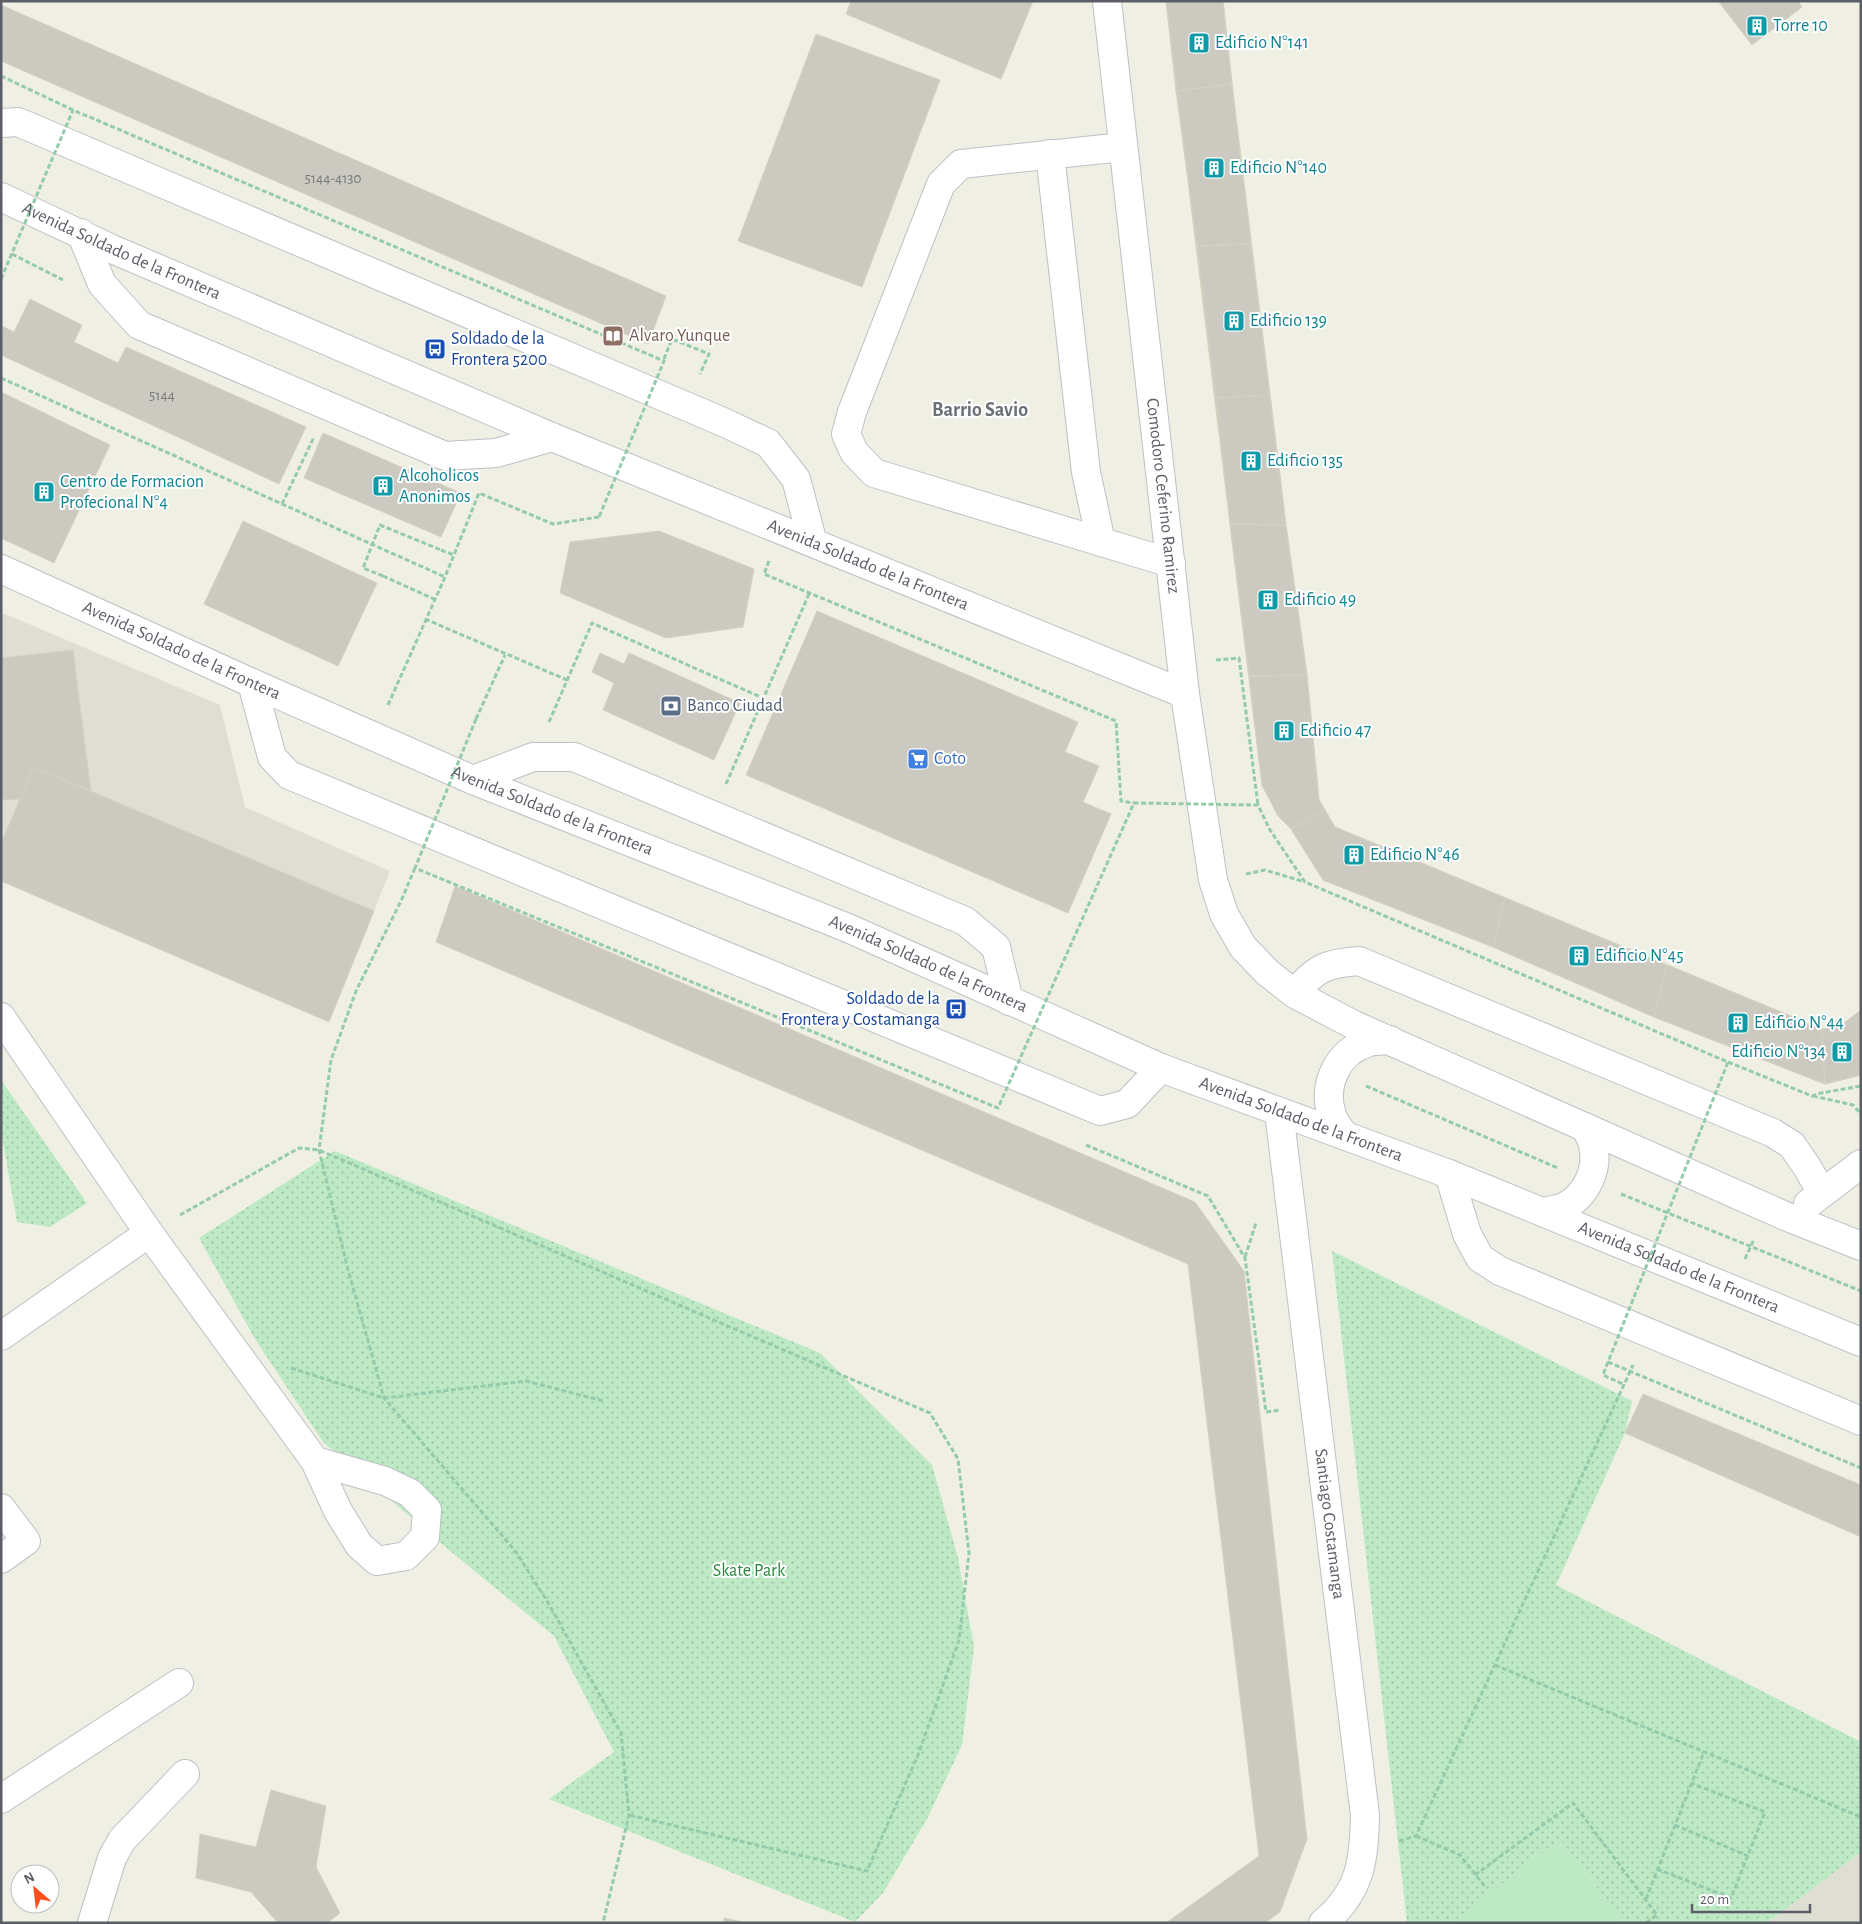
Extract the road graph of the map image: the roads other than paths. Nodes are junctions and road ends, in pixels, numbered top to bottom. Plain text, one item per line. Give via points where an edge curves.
1 (1107, 1) edge
2 (1, 123) edge
3 (1123, 147) junction
4 (1050, 154) junction
5 (1, 197) edge
6 (81, 233) junction
7 (552, 437) junction
8 (1101, 542) junction
9 (813, 543) junction
10 (1170, 563) junction
11 (1, 569) edge
12 (252, 683) junction
13 (1186, 694) junction
14 (474, 780) junction
15 (1296, 994) junction
16 (1009, 1001) junction
17 (1, 1017) edge
18 (1390, 1040) junction
19 (1161, 1068) junction
20 (1279, 1112) junction
21 (1586, 1127) junction
22 (1344, 1135) junction
23 (1861, 1164) edge
24 (1449, 1174) junction
25 (1822, 1193) junction
26 (1545, 1212) junction
27 (1779, 1212) junction
28 (149, 1233) junction
29 (1861, 1246) edge
30 (1, 1336) edge
31 (1861, 1342) edge
32 (1861, 1421) edge
33 (315, 1461) dead end
34 (1, 1508) edge
35 (1, 1559) edge
36 (178, 1683) dead end
37 (185, 1774) dead end
38 (1, 1799) edge
39 (92, 1923) edge
40 (1323, 1923) edge

1 - 3 street, Comodoro Ceferino Ramirez
2 - 9 street via 18,122 768,443 796,479
3 - 4 street
3 - 10 street, Comodoro Ceferino Ramirez
4 - 8 street via 1086,472
4 - 8 street via 961,164 941,184 846,434 854,452 874,473
5 - 6 street, Avenida Soldado de la Frontera
6 - 7 street, Avenida Soldado de la Frontera
6 - 7 street via 102,284 139,325 445,456 496,454
7 - 9 street, Avenida Soldado de la Frontera
8 - 10 street
9 - 13 street, Avenida Soldado de la Frontera
10 - 13 street, Comodoro Ceferino Ramirez
11 - 12 street, Avenida Soldado de la Frontera
12 - 14 street, Avenida Soldado de la Frontera
12 - 19 street via 272,756 289,775 1100,1111 1127,1104
13 - 15 street, Comodoro Ceferino Ramirez via 1213,880 1224,914 1243,947 1268,974
14 - 16 street, Avenida Soldado de la Frontera via 848,928
14 - 16 street via 534,756 574,756 965,921 996,946
15 - 18 street
15 - 25 street via 1307,978 1334,963 1359,961 1773,1133 1792,1145
16 - 19 street, Avenida Soldado de la Frontera
17 - 28 street
18 - 21 street
18 - 22 street via 1367,1042 1348,1054 1333,1072 1328,1094 1332,1116
19 - 20 street, Avenida Soldado de la Frontera
20 - 22 street, Avenida Soldado de la Frontera
20 - 40 street, Santiago Costamanga via 1365,1815 1364,1852 1359,1874 1345,1900
21 - 26 street via 1593,1144 1595,1163 1590,1181 1579,1196 1563,1207
21 - 27 street
22 - 24 street, Avenida Soldado de la Frontera
23 - 25 street
24 - 26 street, Avenida Soldado de la Frontera
24 - 32 street via 1467,1234 1480,1258 1500,1270
25 - 27 street
26 - 31 street, Avenida Soldado de la Frontera
27 - 29 street
28 - 30 street
28 - 33 street
34 - 35 street via 26,1541
36 - 38 street
37 - 39 street via 122,1840 112,1858

